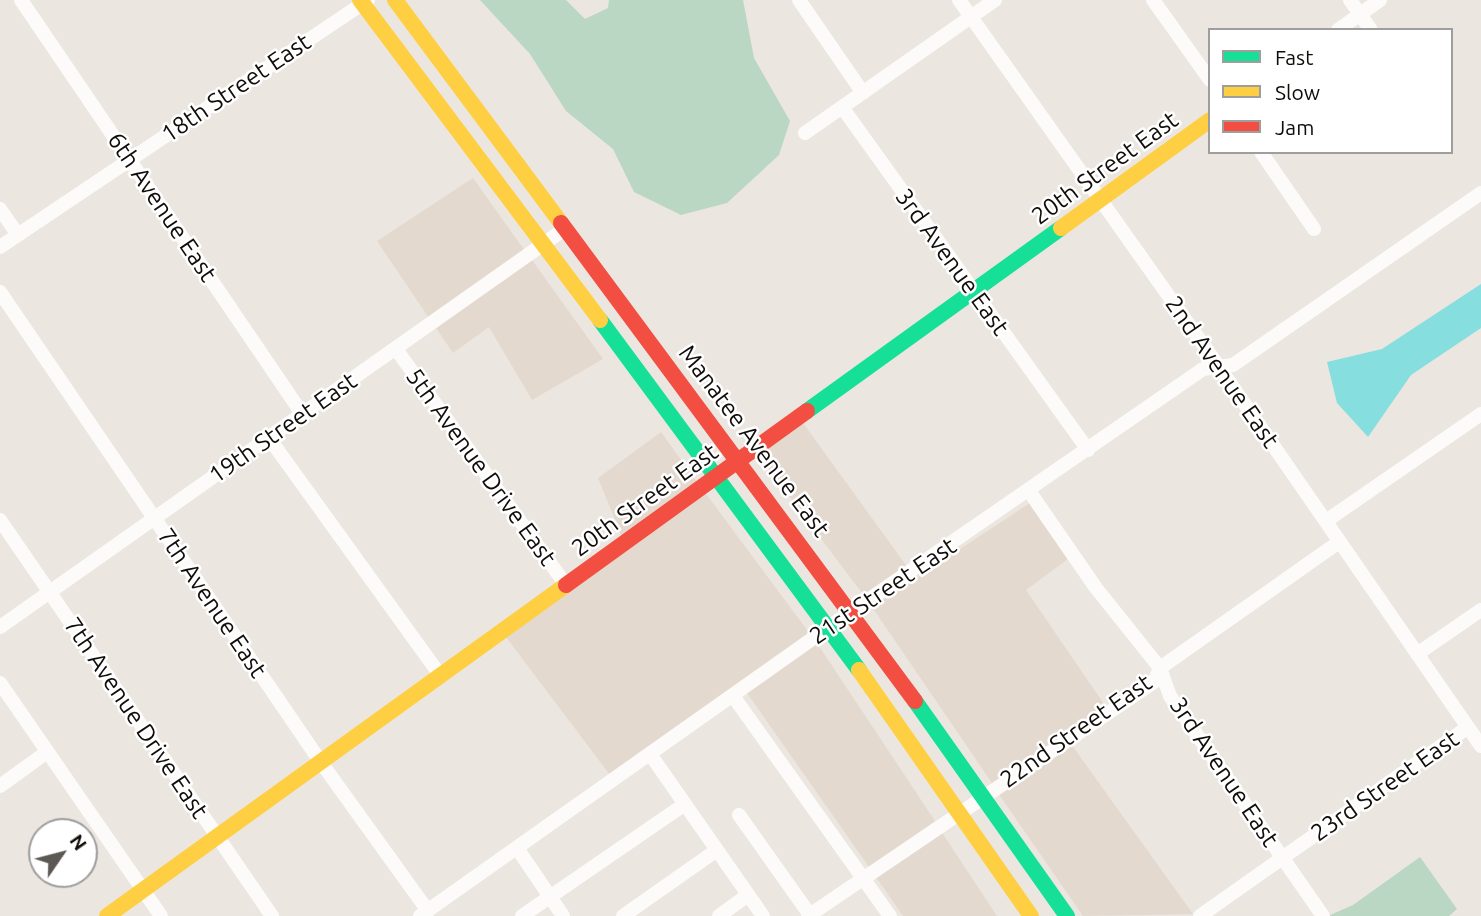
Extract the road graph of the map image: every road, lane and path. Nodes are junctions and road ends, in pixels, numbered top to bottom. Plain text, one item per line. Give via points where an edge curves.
1 (21, 0) edge
2 (395, 0) edge
3 (799, 0) edge
4 (959, 0) edge
5 (995, 0) edge
6 (1153, 0) edge
7 (1350, 0) edge
8 (1380, 0) edge
9 (363, 1) edge
10 (1360, 14) junction
11 (971, 17) junction
12 (1341, 28) edge
13 (1370, 28) edge
14 (1208, 77) edge
15 (863, 93) junction
16 (842, 107) junction
17 (1208, 121) edge
18 (805, 133) dead end
19 (1262, 154) edge
20 (130, 159) junction
21 (1481, 193) edge
22 (1099, 200) junction
23 (0, 209) edge
24 (566, 228) junction
25 (1314, 229) dead end
26 (18, 235) junction
27 (543, 245) junction
28 (0, 247) edge
29 (972, 291) junction
30 (0, 292) edge
31 (396, 349) junction
32 (1219, 367) junction
33 (1481, 414) edge
34 (303, 415) junction
35 (269, 439) junction
36 (1088, 450) junction
37 (740, 459) junction
38 (717, 475) junction
39 (1029, 491) junction
40 (154, 518) junction
41 (0, 520) edge
42 (1326, 522) junction
43 (1339, 542) junction
44 (566, 585) junction
45 (51, 590) junction
46 (1481, 610) edge
47 (853, 613) junction
48 (0, 627) edge
49 (829, 627) junction
50 (1417, 654) junction
51 (1160, 668) junction
52 (440, 675) junction
53 (0, 683) edge
54 (733, 695) junction
55 (1468, 727) junction
56 (1481, 746) edge
57 (47, 752) junction
58 (650, 754) junction
59 (320, 761) junction
60 (0, 786) edge
61 (984, 795) junction
62 (685, 804) junction
63 (958, 812) junction
64 (739, 815) dead end
65 (216, 837) junction
66 (517, 848) junction
67 (717, 850) junction
68 (1283, 858) junction
69 (863, 878) junction
70 (143, 890) junction
71 (748, 895) junction
72 (550, 897) junction
73 (830, 910) edge
74 (424, 913) edge
75 (809, 915) edge
76 (107, 916) edge
77 (161, 916) edge
78 (272, 916) edge
79 (522, 916) edge
80 (563, 916) edge
81 (623, 916) edge
82 (719, 916) edge
83 (763, 916) edge
84 (890, 916) edge
85 (1031, 916) edge
86 (1068, 916) edge
87 (1200, 916) edge
88 (1323, 916) edge

1 - 20 street, 6th Avenue East
2 - 24 main road, Manatee Avenue East
3 - 15 street
4 - 11 street, 2nd Avenue East
5 - 11 street
6 - 14 street
7 - 10 street
8 - 10 street
9 - 20 street, 18th Street East
9 - 27 main road, Manatee Avenue East
10 - 12 street
10 - 13 street
11 - 15 street
11 - 22 street, 2nd Avenue East
15 - 16 street
16 - 18 street
16 - 29 street, 3rd Avenue East
17 - 22 main road, 20th Street East
19 - 25 street
20 - 26 street, 18th Street East
20 - 34 street, 6th Avenue East
21 - 32 street, 21st Street East via 1233,365
22 - 29 main road, 20th Street East
22 - 32 street, 2nd Avenue East
23 - 26 street
24 - 27 street, 19th Street East
24 - 37 main road, Manatee Avenue East
26 - 28 street, 18th Street East
27 - 31 street, 19th Street East
27 - 38 main road, Manatee Avenue East
29 - 36 street, 3rd Avenue East
29 - 37 main road, 20th Street East
30 - 40 street, 7th Avenue East
31 - 34 street, 19th Street East
31 - 44 street, 5th Avenue Drive East
32 - 36 street, 21st Street East via 1203,369
32 - 42 street, 2nd Avenue East
33 - 42 street
34 - 35 street, 19th Street East
35 - 40 street, 19th Street East
35 - 52 street
36 - 39 street, 21st Street East
37 - 38 main road, 20th Street East
37 - 47 main road, Manatee Avenue East
38 - 44 main road, 20th Street East
38 - 49 main road, Manatee Avenue East
39 - 47 street, 21st Street East
39 - 51 street, 3rd Avenue East via 1096,588
40 - 45 street, 19th Street East
40 - 59 street, 7th Avenue East
41 - 45 street, 7th Avenue Drive East
42 - 43 street, 2nd Avenue East
43 - 50 street, 2nd Avenue East
43 - 51 street, 22nd Street East
44 - 52 main road, 20th Street East
45 - 48 street, 19th Street East
45 - 65 street, 7th Avenue Drive East
46 - 50 street
47 - 49 street, 21st Street East
47 - 61 main road, Manatee Avenue East
49 - 54 street, 21st Street East
49 - 63 main road, Manatee Avenue East
50 - 55 street, 2nd Avenue East
51 - 61 street, 22nd Street East via 1154,682
51 - 68 street, 3rd Avenue East via 1170,696
52 - 59 main road, 20th Street East
53 - 57 street
54 - 58 street, 21st Street East
54 - 69 street
55 - 56 street, 2nd Avenue East
55 - 68 street, 23rd Street East
57 - 60 street
57 - 70 street
58 - 62 street
58 - 66 street, 21st Street East
59 - 65 main road, 20th Street East
59 - 74 street, 7th Avenue East
61 - 63 street, 22nd Street East
61 - 86 main road, Manatee Avenue East
62 - 67 street
62 - 72 street
63 - 69 street, 22nd Street East
63 - 85 main road, Manatee Avenue East
64 - 75 street
65 - 70 main road, 20th Street East
65 - 78 street, 7th Avenue Drive East
66 - 72 street
66 - 74 street, 21st Street East
67 - 71 street
67 - 81 street
68 - 87 street, 23rd Street East
68 - 88 street, 3rd Avenue East
69 - 73 street, 22nd Street East
69 - 84 street
70 - 76 main road, 20th Street East
70 - 77 street
71 - 82 street
71 - 83 street
72 - 79 street
72 - 80 street
73 - 75 street, 22nd Street East

